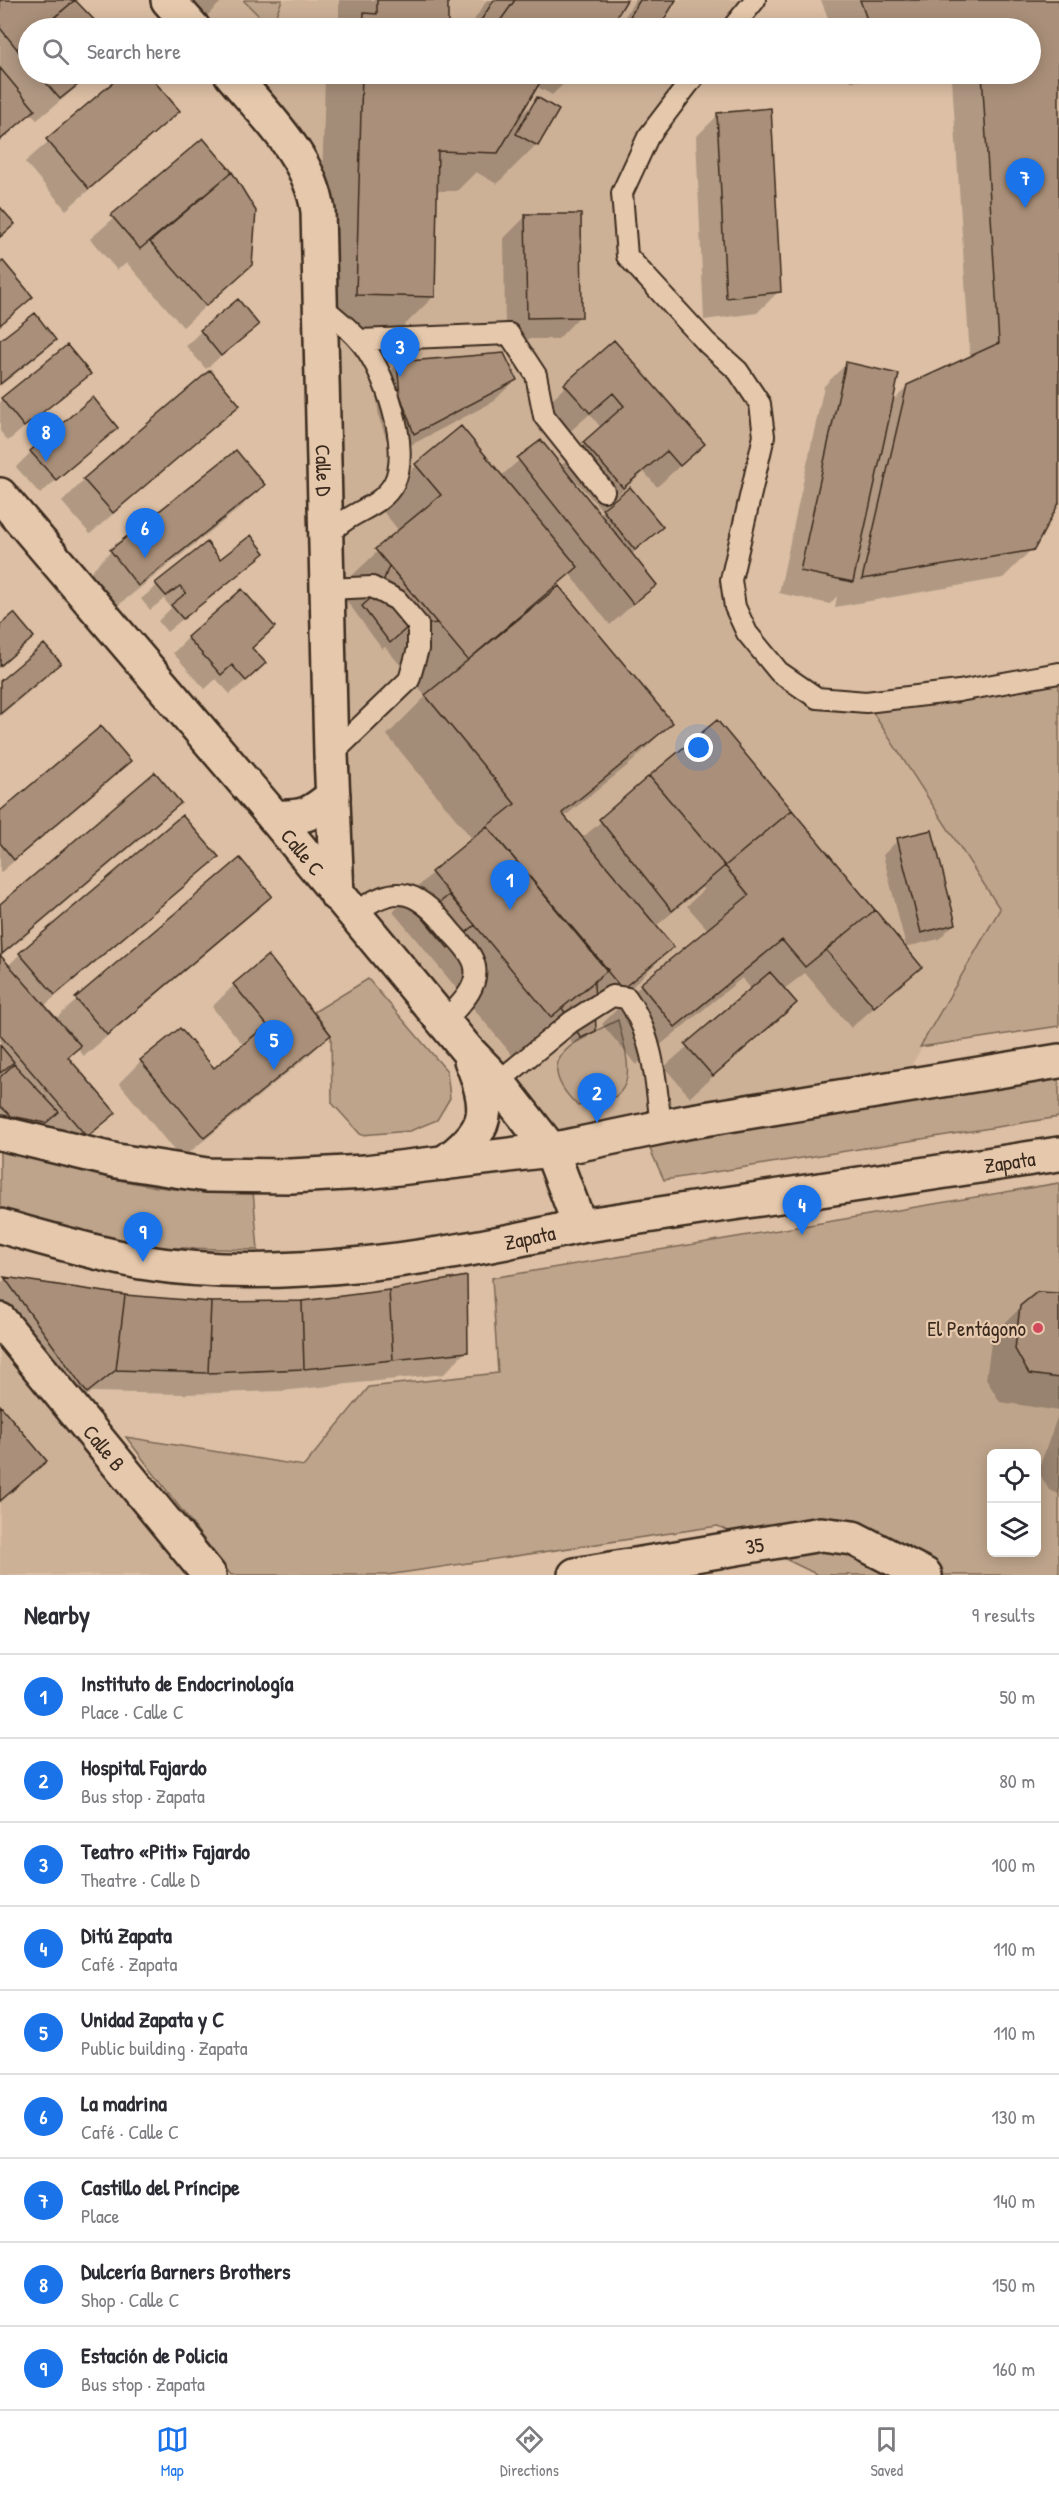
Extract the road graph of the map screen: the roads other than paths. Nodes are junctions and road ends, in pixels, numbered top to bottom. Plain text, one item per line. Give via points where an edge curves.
1 (168, 0) edge
2 (755, 0) edge
3 (184, 18) edge
4 (740, 18) edge
5 (239, 84) edge
6 (688, 84) edge
7 (322, 306) junction
8 (359, 340) junction
9 (604, 491) dead end
10 (0, 495) edge
11 (326, 537) junction
12 (327, 589) junction
13 (1059, 673) edge
14 (331, 755) junction
15 (333, 796) junction
16 (274, 817) junction
17 (345, 905) junction
18 (445, 1021) junction
19 (467, 1050) junction
20 (1059, 1061) edge
21 (498, 1082) junction
22 (661, 1128) junction
23 (0, 1133) edge
24 (550, 1150) junction
25 (1059, 1154) edge
26 (444, 1163) junction
27 (0, 1226) edge
28 (580, 1226) junction
29 (0, 1320) edge
30 (209, 1575) edge
31 (575, 1575) edge
32 (925, 1575) edge

1 - 3 street
2 - 4 lane
5 - 7 street, Calle D via 309,175 318,211
6 - 13 lane via 648,136 622,193 627,256 738,371 760,404 764,436 731,580 735,607 747,633 779,672 817,698 866,702
7 - 8 lane
7 - 11 street, Calle D
8 - 9 lane via 509,334 536,375 544,416
8 - 11 lane via 384,380 396,428 398,465 394,483 379,501 342,522
10 - 16 street, Calle C
11 - 12 street, Calle D
12 - 14 street, Calle D
12 - 14 lane via 372,587 398,600 418,625 418,649 409,680
14 - 15 street, Calle D
15 - 16 street via 300,818
15 - 17 street, Calle D
16 - 17 street, Calle C
17 - 18 street, Calle C
17 - 18 lane via 393,894 417,898 431,907 475,967 471,990
18 - 19 street, Calle C
19 - 21 street, Calle C
19 - 26 street via 483,1089 484,1117 476,1135
20 - 22 street
21 - 22 lane via 571,1022 612,996 627,998 639,1015 652,1055
21 - 24 street, Calle C
22 - 24 street
23 - 26 street via 117,1161 207,1174 291,1176
24 - 26 street
24 - 28 street, Calle C
25 - 28 street, Zapata
27 - 28 street, Zapata via 79,1249 143,1262 270,1270 348,1265 495,1245
29 - 30 street, Calle B
31 - 32 street, 35 via 821,1534 853,1538

